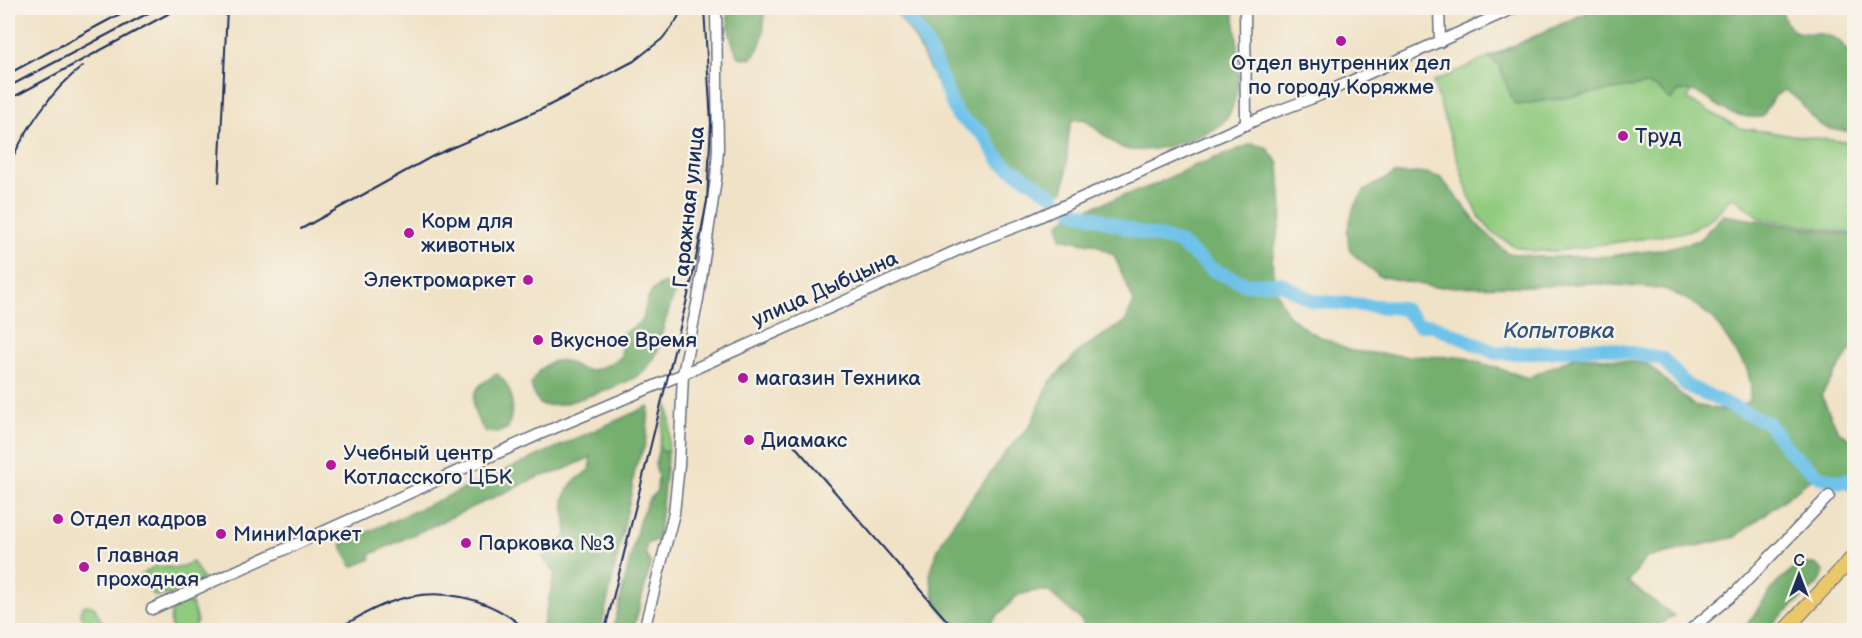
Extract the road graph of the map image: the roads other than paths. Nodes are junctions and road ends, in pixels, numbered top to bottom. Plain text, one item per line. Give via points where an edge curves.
1 (716, 8) edge
2 (1245, 8) edge
3 (1440, 8) edge
4 (1514, 8) edge
5 (1440, 42) junction
6 (1246, 125) junction
7 (683, 374) junction
8 (1829, 496) dead end
9 (1854, 556) edge
10 (152, 609) dead end
11 (644, 630) edge
12 (1690, 630) edge
13 (1785, 630) edge

1 - 7 street, Гаражная улица via 716,179
2 - 6 street
3 - 5 street
4 - 5 street, улица Дыбцына
5 - 6 street, улица Дыбцына
6 - 7 street, улица Дыбцына
7 - 10 street, улица Дыбцына via 540,434
7 - 11 street, Гаражная улица via 674,513
8 - 12 street via 1737,591
9 - 13 main road

